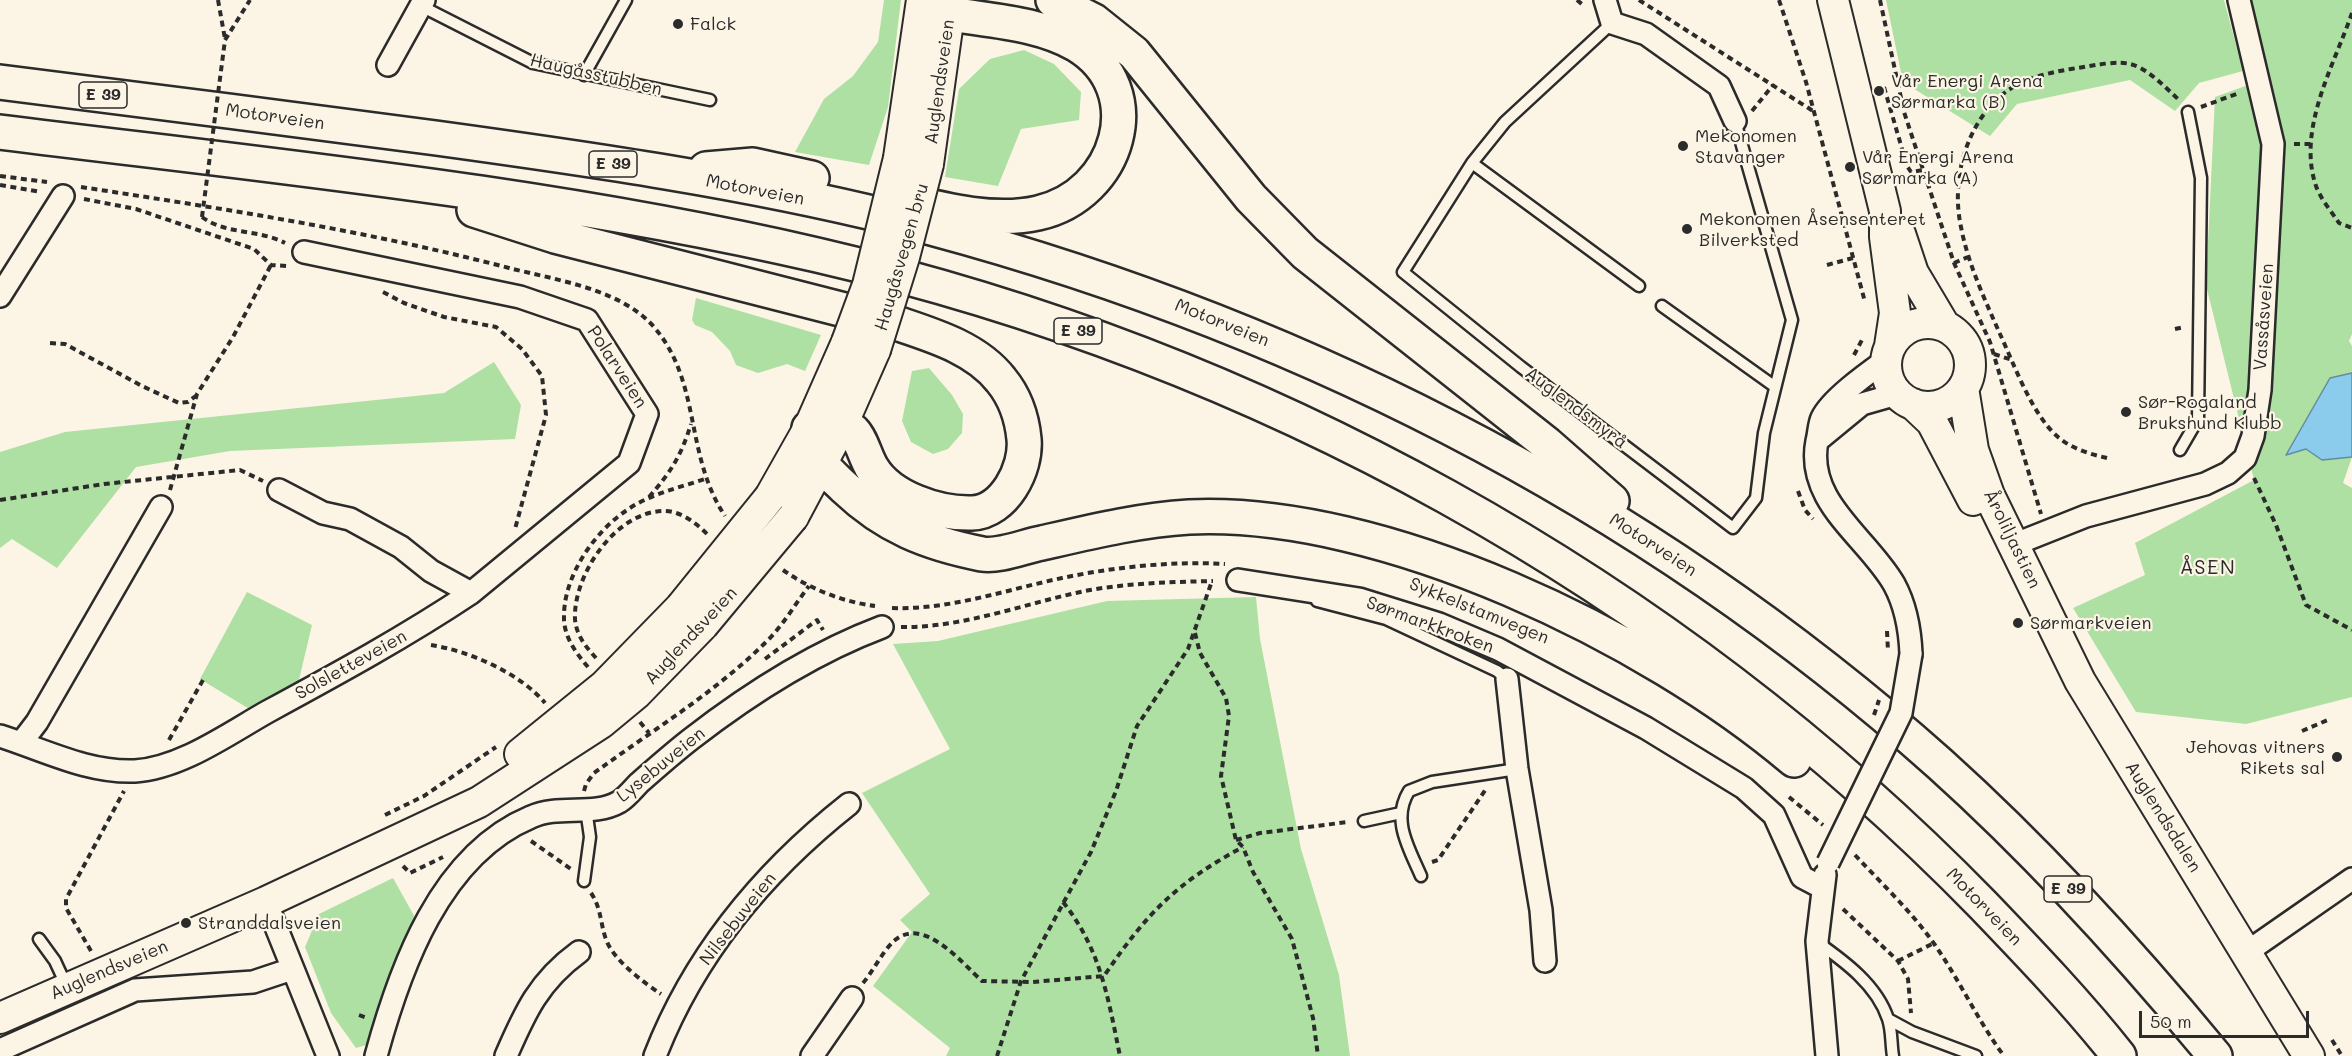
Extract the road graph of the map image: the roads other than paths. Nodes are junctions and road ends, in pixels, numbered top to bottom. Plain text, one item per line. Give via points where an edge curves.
1 (626, 0) edge
2 (1053, 0) edge
3 (1605, 0) edge
4 (1833, 0) edge
5 (2239, 0) edge
6 (422, 3) edge
7 (941, 3) edge
8 (1612, 23) junction
9 (388, 65) dead end
10 (584, 75) junction
11 (0, 82) edge
12 (710, 100) dead end
13 (2188, 112) road end
14 (1741, 119) joint
15 (0, 132) edge
16 (899, 158) joint
17 (1472, 163) junction
18 (928, 164) joint
19 (663, 173) junction
20 (381, 181) junction
21 (63, 196) road end
22 (1890, 227) junction
23 (302, 254) road end
24 (1639, 286) dead end
25 (0, 296) edge
26 (1662, 306) dead end
27 (1944, 325) junction
28 (861, 346) junction
29 (1888, 353) junction
30 (1774, 386) junction
31 (1963, 388) junction
32 (1905, 399) junction
33 (842, 425) junction
34 (809, 428) junction
35 (1817, 441) junction
36 (2180, 450) dead end
37 (822, 464) junction
38 (279, 490) road end
39 (161, 507) dead end
40 (2013, 544) junction
41 (1682, 564) junction
42 (1237, 573) road end
43 (1281, 586) junction
44 (471, 593) junction
45 (692, 616) junction
46 (882, 627) dead end
47 (1507, 679) joint
48 (2080, 681) junction
49 (0, 736) edge
50 (21, 743) junction
51 (1507, 771) junction
52 (849, 804) dead end
53 (586, 809) junction
54 (1401, 813) junction
55 (1364, 821) road end
56 (1941, 863) junction
57 (1418, 870) road end
58 (2352, 879) edge
59 (584, 881) road end
60 (1821, 887) junction
61 (266, 902) junction
62 (39, 939) dead end
63 (1816, 941) junction
64 (579, 952) dead end
65 (2247, 952) junction
66 (1545, 961) dead end
67 (292, 969) junction
68 (63, 977) junction
69 (852, 998) road end
70 (0, 1018) edge
71 (1888, 1019) junction
72 (0, 1050) edge
73 (328, 1056) edge
74 (376, 1056) edge
75 (506, 1056) edge
76 (655, 1056) edge
77 (812, 1056) edge
78 (1827, 1056) edge
79 (1893, 1056) edge
80 (1976, 1056) edge
81 (2119, 1056) edge
82 (2215, 1056) edge
83 (2309, 1056) edge

1 - 10 lane
2 - 41 highway, E 39 via 1094,21 1134,53 1251,198 1305,254 1547,444
3 - 8 street
4 - 22 main road
5 - 40 street, Vassåsveien via 2273,144 2260,390 2253,436 2245,458 2228,473 2205,484 2086,516
6 - 9 street, Haugåsstubben
6 - 10 lane, Haugåsstubben via 533,63
7 - 16 main road, Auglendsveien
7 - 18 main road, Auglendsveien
7 - 19 highway, E 39 via 1052,34 1079,46 1104,72 1116,103 1117,135 1103,172 1076,198 1037,213 1005,217 908,201 753,165
8 - 14 street, Auglendsmyrå via 1646,34 1719,87
8 - 17 lane, Auglendsmyrå via 1505,122
10 - 12 lane, Haugåsstubben
11 - 19 highway, Motorveien / E 39 via 536,152
13 - 36 lane via 2201,178 2198,419
14 - 30 lane, Auglendsmyrå via 1792,320
15 - 20 highway, Motorveien / E 39
16 - 28 main road, Haugåsvegen bru, bridge via 868,285
17 - 24 lane
17 - 30 lane, Auglendsmyrå via 1403,272 1733,528 1756,498
18 - 28 main road, Haugåsvegen bru, bridge via 902,266
19 - 41 highway, Motorveien / E 39 via 831,204 931,228 1066,266 1221,322 1430,416 1574,496
20 - 33 highway, E 39 via 555,236 777,291 943,340 978,359 1001,380 1017,408 1023,453 1007,492 987,511 938,509 889,486 873,470 854,432
20 - 56 highway, Motorveien / E 39 via 650,221 816,255 919,281 1049,321 1237,393 1401,471 1481,515 1664,632 1805,740
21 - 25 street
22 - 27 main road
22 - 29 main road via 1895,313
23 - 44 street, Polarveien via 520,297 587,320 647,414 629,463
26 - 30 lane
27 - 29 main road via 1913,325 1899,334
27 - 31 main road via 1956,333 1968,352 1969,375
28 - 33 main road, Auglendsveien
28 - 34 main road, Auglendsveien
29 - 32 main road via 1888,379
29 - 35 street via 1822,418
31 - 32 main road via 1941,405 1927,407
31 - 40 main road, Åroliljastien via 1973,450
32 - 35 street via 1862,404
32 - 48 main road, Åroliljastien via 1932,422 2052,650
33 - 34 highway
33 - 37 main road, Auglendsveien
34 - 37 highway, E 39
34 - 45 main road, Auglendsveien, bridge via 770,497
35 - 60 street, bridge via 1815,469 1822,490 1893,583 1906,612 1911,654 1901,713 1828,863
37 - 45 main road, Auglendsveien, bridge via 793,517
37 - 56 highway, E 39 via 883,520 911,534 986,555 1142,523 1232,518 1340,534 1468,573 1591,628 1717,701 1865,818
38 - 44 street via 323,513 350,519
39 - 50 street via 37,722
40 - 48 main road, Åroliljastien
41 - 82 highway, Motorveien / E 39 via 1815,660 1939,764 2091,912
42 - 43 street, Sørmarkkroken
43 - 47 lane via 1332,606 1386,619
43 - 60 street, Sørmarkkroken via 1359,599 1439,624 1498,649 1646,728 1756,797 1774,815 1803,877
44 - 50 street, Solsletteveien via 395,643 207,746 146,769 94,768
45 - 61 main road, Auglendsveien via 636,694 601,723 479,802
46 - 53 street, Lysebuveien via 833,646 758,692 691,739 620,801 596,810
47 - 51 street
48 - 65 main road, Auglendsdalen
49 - 50 street, Solsletteveien
51 - 54 lane via 1418,786 1409,791
51 - 66 street via 1542,919
52 - 76 street, Nilsebuveien via 802,841 753,893 676,1005
53 - 59 lane via 590,837
53 - 74 street, Lysebuveien via 532,816 485,844 466,863 428,920 402,973
54 - 55 lane
54 - 57 lane via 1400,825
56 - 81 highway, Motorveien / E 39 via 2040,964
58 - 65 street
60 - 63 street
61 - 67 street
61 - 68 main road, Auglendsveien
62 - 68 lane
63 - 71 lane via 1851,966
63 - 78 street
64 - 75 street via 547,978
65 - 83 main road, Auglendsdalen
67 - 72 street, Auglendsveien via 253,982 135,990
67 - 73 street
68 - 70 main road, Auglendsveien
69 - 77 street
71 - 79 lane
71 - 80 lane

